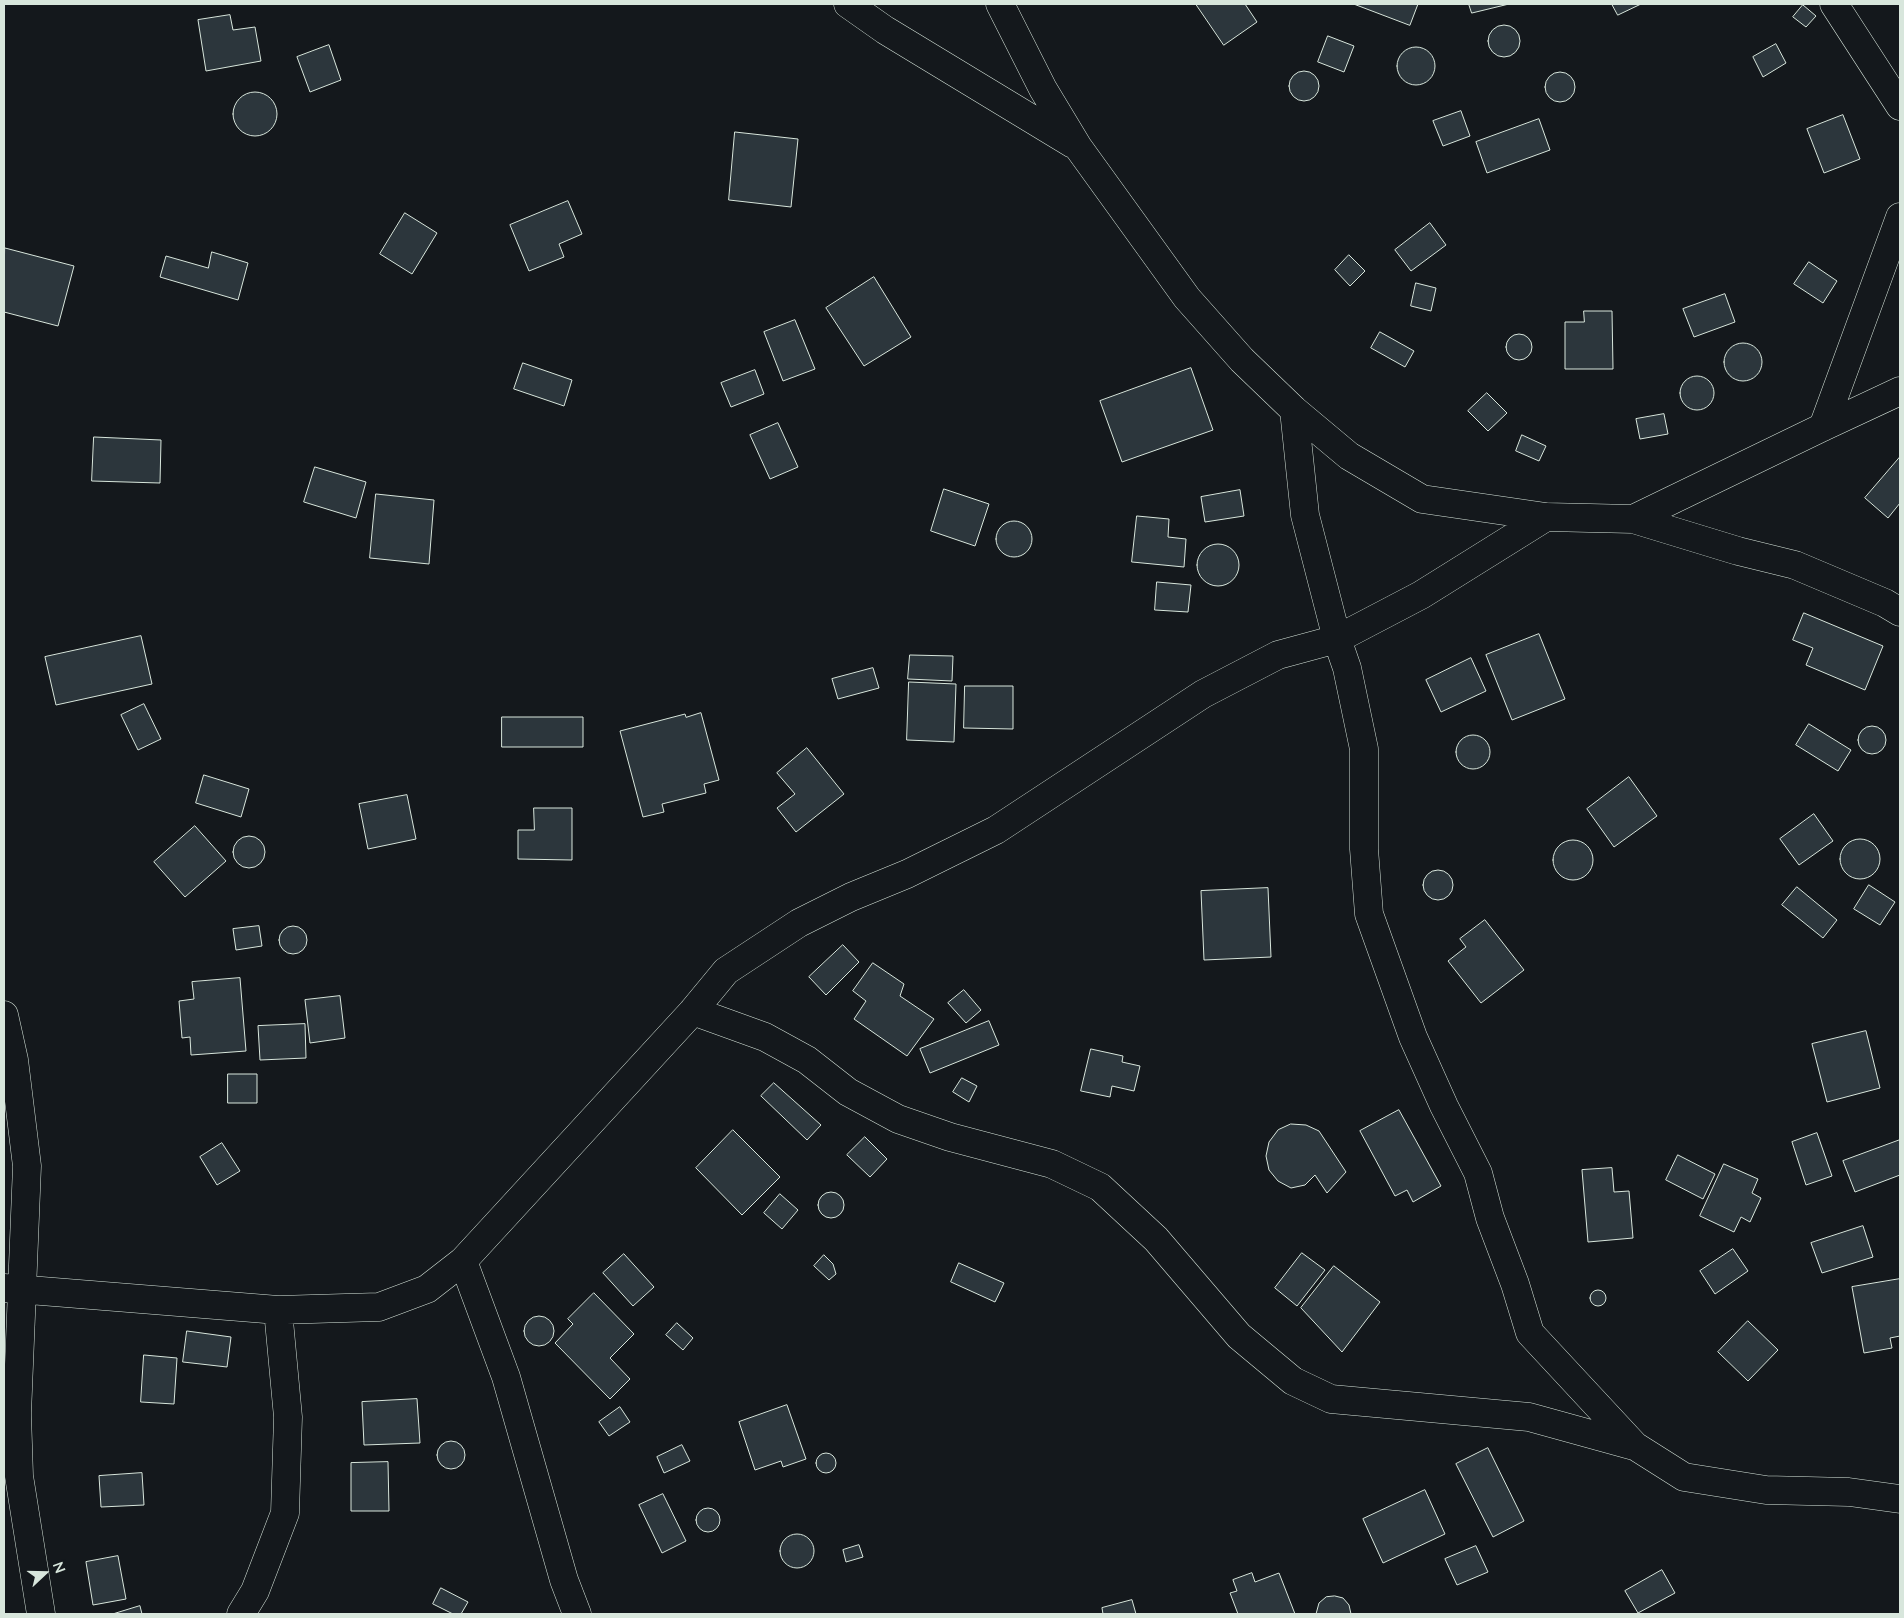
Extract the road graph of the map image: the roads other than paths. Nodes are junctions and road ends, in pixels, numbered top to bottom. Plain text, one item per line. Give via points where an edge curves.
1 (848, 4) edge
2 (1000, 4) edge
3 (1834, 4) edge
4 (1900, 106) edge
5 (1078, 147) junction
6 (1900, 217) edge
7 (1900, 392) edge
8 (1294, 410) junction
9 (1823, 427) junction
10 (1546, 518) junction
11 (1633, 519) junction
12 (1900, 612) edge
13 (1337, 638) junction
14 (693, 1010) junction
15 (4, 1015) edge
16 (463, 1261) junction
17 (13, 1289) edge
18 (278, 1310) junction
19 (1635, 1446) junction
20 (1900, 1499) edge
21 (41, 1614) edge
22 (241, 1614) edge
23 (577, 1614) edge

1 - 5 street via 885,30
2 - 5 street via 1043,89
3 - 4 street
5 - 8 street via 1187,298 1242,360
6 - 9 street
7 - 9 street
8 - 10 street via 1349,456 1422,499
8 - 13 street via 1305,515
9 - 11 street
10 - 11 street
10 - 13 street via 1422,595
11 - 12 street via 1795,565
13 - 14 street via 1278,655 1211,690 996,830 799,923 726,971
13 - 19 street via 1347,668 1364,749 1364,849 1369,914 1414,1037 1478,1173 1530,1333
14 - 16 street
14 - 19 street via 765,1037 807,1060 848,1092 898,1119 950,1137 1052,1164 1100,1187 1156,1238 1239,1336 1293,1381 1331,1399 1530,1417
15 - 17 street via 14,1060 27,1166
16 - 18 street via 427,1289 379,1307
16 - 23 street via 506,1377 564,1580
17 - 18 street
17 - 21 street via 19,1476
18 - 22 street via 288,1416 285,1512 256,1591
19 - 20 street via 1684,1477 1766,1490 1849,1492

